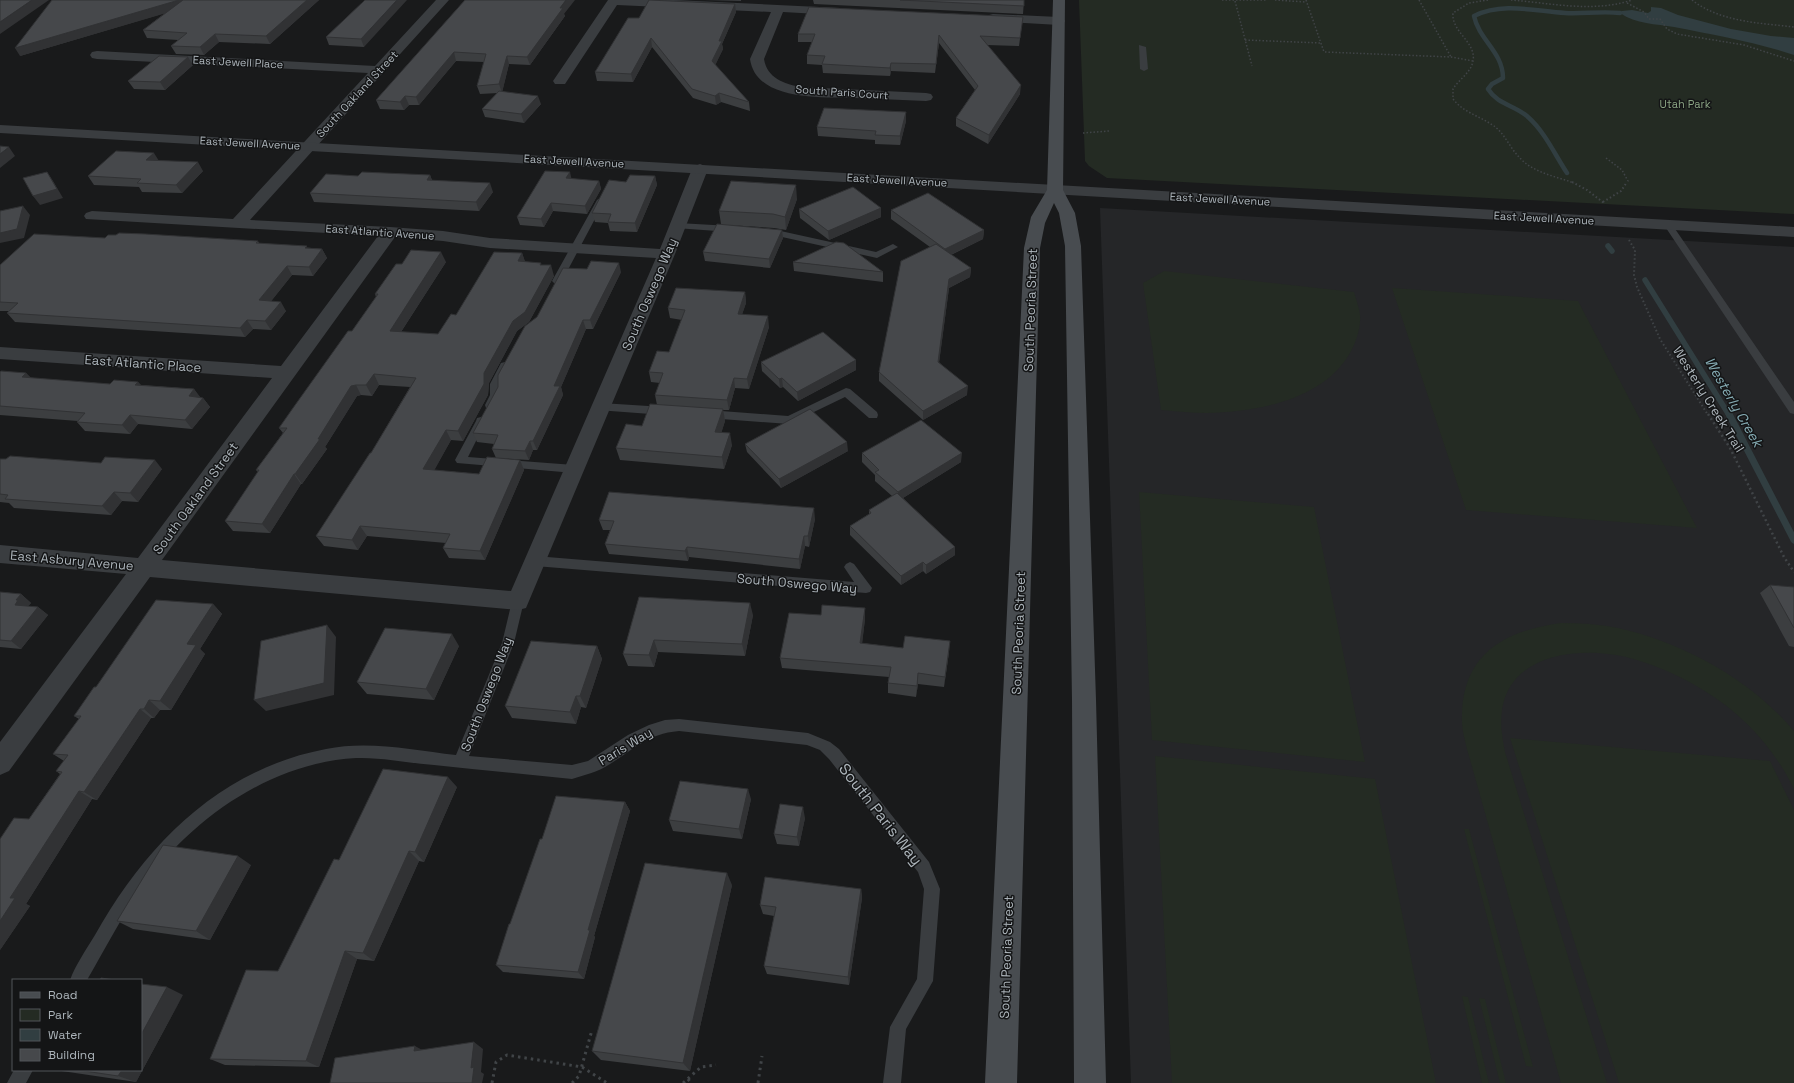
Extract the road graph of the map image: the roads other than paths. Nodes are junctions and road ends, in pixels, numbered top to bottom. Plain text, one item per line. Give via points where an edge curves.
1 (443, 0) edge
2 (614, 0) edge
3 (1059, 0) edge
4 (779, 8) junction
5 (849, 11) edge
6 (981, 17) edge
7 (1059, 21) junction
8 (1142, 47) dead end
9 (97, 55) dead end
10 (1144, 69) dead end
11 (379, 70) junction
12 (560, 81) dead end
13 (926, 97) dead end
14 (0, 129) edge
15 (308, 146) junction
16 (700, 169) junction
17 (606, 190) edge
18 (1055, 190) junction
19 (92, 216) dead end
20 (238, 223) junction
21 (1668, 225) junction
22 (678, 226) junction
23 (742, 230) edge
24 (758, 231) edge
25 (390, 232) junction
26 (1794, 232) edge
27 (893, 247) dead end
28 (574, 248) junction
29 (667, 254) junction
30 (552, 290) edge
31 (0, 353) edge
32 (509, 358) edge
33 (286, 373) junction
34 (601, 407) junction
35 (1794, 410) edge
36 (672, 412) edge
37 (695, 414) edge
38 (873, 415) dead end
39 (574, 469) junction
40 (0, 554) edge
41 (535, 561) junction
42 (145, 566) junction
43 (850, 567) dead end
44 (518, 601) junction
45 (834, 754) joint
46 (460, 761) junction
47 (0, 763) edge
48 (79, 979) edge
49 (23, 1071) edge
50 (16, 1083) edge
51 (892, 1083) edge
52 (1001, 1083) edge
53 (1090, 1083) edge

1 - 11 street, South Oakland Street
2 - 4 street
2 - 12 street
3 - 7 main road
4 - 5 street
4 - 13 street, South Paris Court via 757,59 758,68 773,82 794,90 814,92
6 - 7 street
7 - 18 main road
8 - 10 lane
9 - 11 street, East Jewell Place
11 - 15 street, South Oakland Street
14 - 15 street, East Jewell Avenue
15 - 16 street, East Jewell Avenue
15 - 20 street, South Oakland Street
16 - 18 street, East Jewell Avenue
16 - 22 street, South Oswego Way
17 - 28 lane
18 - 21 street, East Jewell Avenue
18 - 52 main road, South Peoria Street via 1041,209 1032,248
18 - 53 main road via 1067,213 1073,246
19 - 20 street, East Atlantic Avenue
20 - 25 street, East Atlantic Avenue
21 - 26 street, East Jewell Avenue
21 - 35 lane
22 - 23 lane, South Oswego Way
22 - 29 street, South Oswego Way
24 - 27 lane via 774,232 877,255
25 - 28 street, East Atlantic Avenue via 490,243
25 - 33 street, South Oakland Street
28 - 29 street, East Atlantic Avenue
28 - 30 lane
29 - 34 street, South Oswego Way
31 - 33 street, East Atlantic Place
32 - 39 lane via 495,384 495,395 461,460
33 - 42 street, South Oakland Street
34 - 36 lane
34 - 39 street, South Oswego Way
37 - 38 lane via 789,420 846,392
39 - 41 street, South Oswego Way
40 - 42 street, East Asbury Avenue
41 - 43 lane, South Oswego Way via 866,588
41 - 44 street, South Oswego Way
42 - 44 street
42 - 47 street, South Oakland Street
44 - 46 lane, South Oswego Way via 508,643
45 - 46 lane, Paris Way via 825,746 808,739 666,725 649,729 593,766 572,772
45 - 51 lane, South Paris Way via 924,867 932,889 925,982 898,1027
46 - 48 lane, South Oswego Way via 356,752 319,757 283,767 245,785 210,807 178,834 146,869
49 - 50 lane

